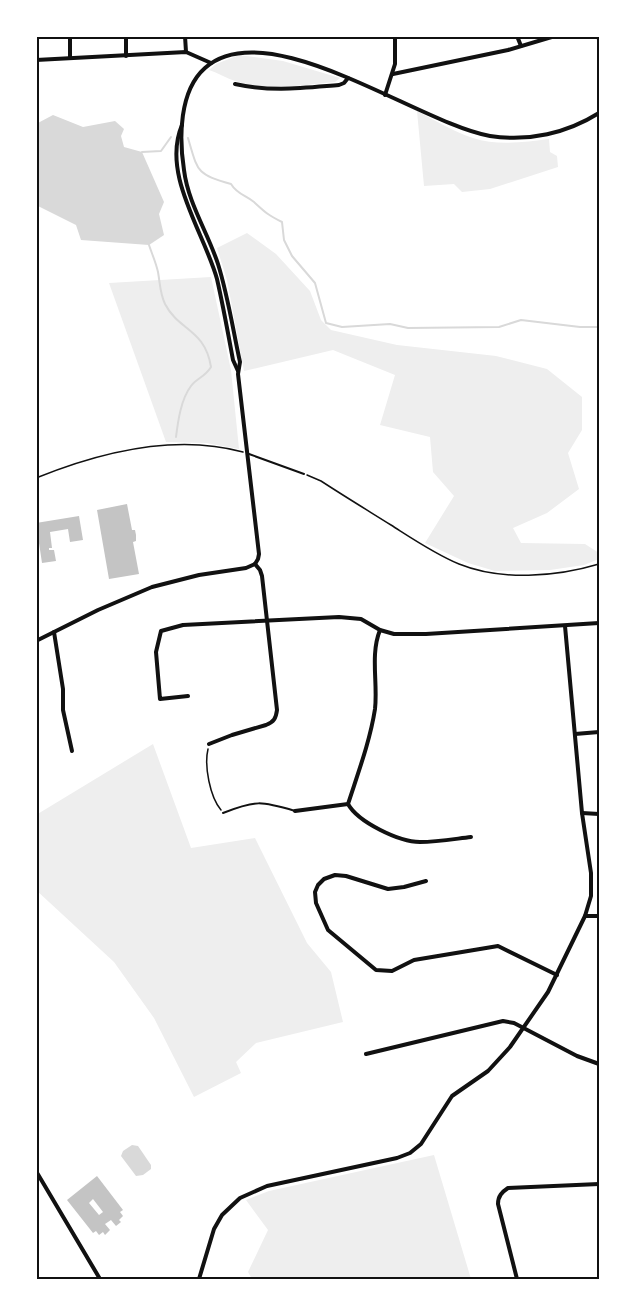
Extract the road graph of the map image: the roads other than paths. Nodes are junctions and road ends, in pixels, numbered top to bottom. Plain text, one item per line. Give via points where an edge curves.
1 (70, 36) edge
2 (126, 36) edge
3 (185, 36) edge
4 (395, 36) edge
5 (518, 36) edge
6 (555, 36) edge
7 (521, 46) junction
8 (186, 52) junction
9 (126, 56) junction
10 (70, 57) junction
11 (36, 60) edge
12 (211, 63) junction
13 (393, 74) junction
14 (348, 78) junction
15 (235, 84) dead end
16 (385, 95) junction
17 (599, 113) edge
18 (246, 453) junction
19 (304, 474) road end
20 (255, 564) junction
21 (267, 620) junction
22 (599, 623) edge
23 (565, 626) junction
24 (380, 630) junction
25 (54, 632) junction
26 (36, 641) edge
27 (188, 696) dead end
28 (599, 732) edge
29 (575, 734) junction
30 (209, 744) road end
31 (72, 751) dead end
32 (348, 804) junction
33 (295, 811) joint
34 (223, 813) road end
35 (582, 813) junction
36 (599, 814) edge
37 (471, 837) dead end
38 (426, 881) dead end
39 (585, 916) junction
40 (599, 916) edge
41 (557, 975) junction
42 (523, 1028) junction
43 (366, 1054) dead end
44 (599, 1064) edge
45 (36, 1171) edge
46 (599, 1184) edge
47 (100, 1279) edge
48 (200, 1279) edge
49 (517, 1279) edge

1 - 10 street
2 - 9 street
3 - 8 street
4 - 13 street
5 - 7 street
6 - 7 street
7 - 13 street
8 - 9 street
8 - 12 street
9 - 10 street
10 - 11 street
12 - 14 street via 242,52 267,54 297,59
12 - 18 street via 190,87 178,134 177,173 216,277 238,374
13 - 16 street
14 - 15 street via 339,85 280,90
14 - 16 street
16 - 17 street via 471,131 508,138 566,130
18 - 19 lane
18 - 20 street via 259,554
20 - 21 street via 261,573
20 - 25 street via 159,584
21 - 24 street via 339,617 361,619
21 - 27 street via 183,625 161,631 156,652 160,699
21 - 30 street via 276,717 272,723
22 - 23 street
23 - 24 street via 426,634
23 - 29 street
24 - 32 street via 375,648 372,723
25 - 26 street
25 - 31 street
28 - 29 street
29 - 35 street
32 - 33 street
32 - 37 street via 361,819 410,842
33 - 34 lane via 266,802
35 - 36 street
35 - 39 street via 591,873 591,896
38 - 41 street via 388,889 335,875 318,885 316,903 328,930 376,970 392,971 414,960 498,946
39 - 40 street
39 - 41 street
41 - 42 street
42 - 43 street via 503,1021
42 - 44 street
42 - 48 street via 488,1071 452,1096 411,1153 267,1186 240,1198 222,1215 214,1230
45 - 47 street
46 - 49 street via 503,1191 498,1204

